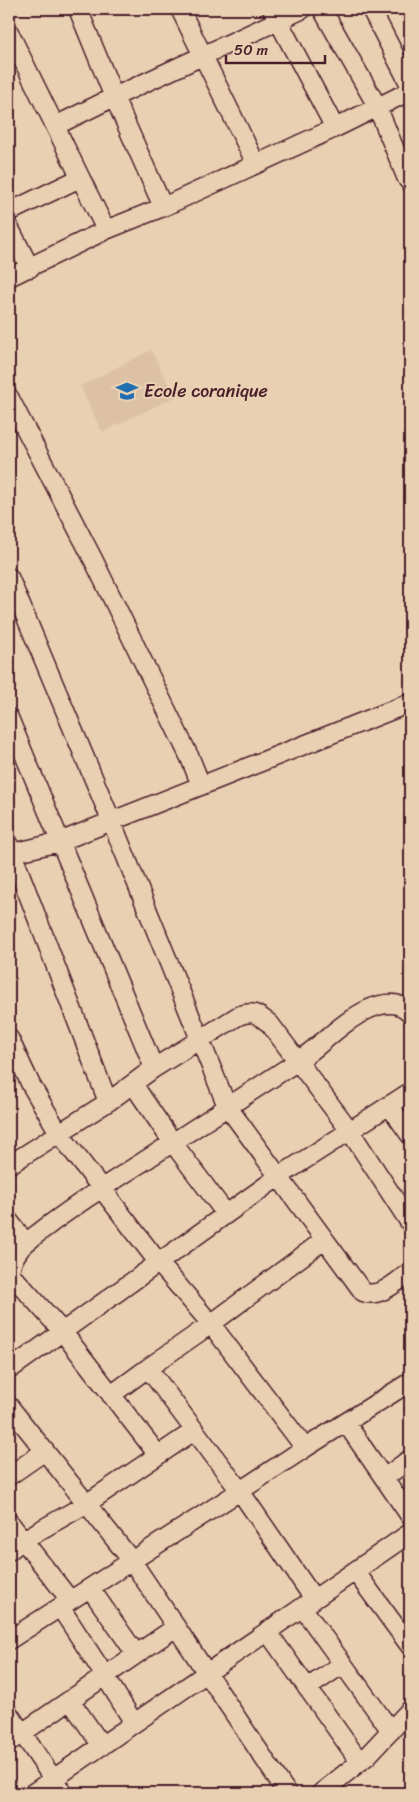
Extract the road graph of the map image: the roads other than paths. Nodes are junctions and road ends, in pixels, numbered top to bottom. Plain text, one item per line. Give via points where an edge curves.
1 (78, 9) edge
2 (180, 9) edge
3 (303, 9) edge
4 (322, 9) edge
5 (371, 9) edge
6 (275, 15) edge
7 (9, 32) edge
8 (204, 56) junction
9 (410, 84) edge
10 (410, 91) edge
11 (114, 97) junction
12 (377, 106) junction
13 (55, 126) junction
14 (335, 128) junction
15 (256, 164) junction
16 (80, 178) junction
17 (410, 182) edge
18 (163, 207) junction
19 (9, 212) edge
20 (9, 227) edge
21 (106, 230) junction
22 (30, 268) junction
23 (9, 278) edge
24 (9, 397) edge
25 (9, 577) edge
26 (410, 703) edge
27 (9, 718) edge
28 (201, 785) junction
29 (111, 820) junction
30 (59, 842) junction
31 (10, 851) edge
32 (410, 1013) edge
33 (9, 1038) edge
34 (199, 1040) junction
35 (298, 1061) junction
36 (154, 1068) junction
37 (133, 1084) junction
38 (410, 1092) edge
39 (108, 1102) junction
40 (227, 1106) junction
41 (389, 1106) junction
42 (350, 1131) junction
43 (59, 1133) junction
44 (410, 1134) edge
45 (172, 1143) junction
46 (9, 1165) edge
47 (278, 1177) junction
48 (101, 1188) junction
49 (226, 1214) junction
50 (9, 1221) edge
51 (410, 1223) edge
52 (324, 1240) junction
53 (26, 1244) junction
54 (158, 1262) junction
55 (410, 1272) edge
56 (9, 1275) edge
57 (211, 1324) junction
58 (62, 1331) junction
59 (148, 1368) junction
60 (9, 1370) edge
61 (410, 1382) edge
62 (112, 1394) junction
63 (9, 1406) edge
64 (346, 1423) junction
65 (194, 1431) junction
66 (305, 1448) junction
67 (45, 1451) junction
68 (158, 1455) junction
69 (410, 1459) edge
70 (9, 1476) edge
71 (384, 1478) junction
72 (240, 1492) junction
73 (86, 1504) junction
74 (410, 1516) edge
75 (9, 1522) edge
76 (410, 1533) edge
77 (24, 1540) junction
78 (9, 1550) edge
79 (132, 1562) junction
80 (355, 1571) junction
81 (90, 1588) junction
82 (308, 1603) junction
83 (65, 1604) junction
84 (176, 1627) junction
85 (267, 1631) junction
86 (9, 1640) edge
87 (410, 1646) edge
88 (136, 1654) junction
89 (343, 1664) junction
90 (206, 1673) junction
91 (106, 1676) junction
92 (307, 1688) junction
93 (70, 1700) junction
94 (410, 1710) edge
95 (9, 1714) edge
96 (134, 1723) junction
97 (391, 1731) junction
98 (15, 1737) edge
99 (102, 1746) junction
100 (360, 1762) junction
101 (58, 1786) edge
102 (33, 1793) edge
103 (287, 1793) edge
104 (321, 1793) edge

1 - 11 street
2 - 8 street
3 - 6 street
4 - 12 street
5 - 9 street
6 - 8 street
6 - 14 street
7 - 13 street
8 - 11 street
8 - 15 street
10 - 12 street
11 - 13 street
11 - 18 street
12 - 14 street
12 - 17 street
13 - 16 street
14 - 15 street
15 - 18 street
16 - 19 street
16 - 21 street
18 - 21 street
20 - 22 street
21 - 22 street
22 - 23 street
24 - 28 street via 93,559
25 - 29 street
26 - 28 street
27 - 30 street
28 - 29 street
29 - 30 street
29 - 34 street
30 - 31 street
30 - 36 street
31 - 39 street
32 - 35 street via 395,1003 368,1009 339,1027
33 - 43 street
34 - 35 street via 248,1012 270,1024
34 - 36 street
34 - 40 street
35 - 40 street
35 - 42 street
36 - 37 street
37 - 39 street
37 - 45 street
38 - 41 street
39 - 43 street
40 - 45 street
40 - 47 street
41 - 42 street
41 - 44 street
42 - 47 street
42 - 51 street
43 - 46 street
43 - 48 street
45 - 48 street
45 - 49 street
47 - 49 street
47 - 52 street
48 - 53 street
48 - 54 street
49 - 54 street
50 - 53 street
52 - 55 street via 363,1292 370,1294 384,1290
52 - 57 street
53 - 56 street via 11,1264
54 - 57 street
54 - 58 street
56 - 58 street
57 - 59 street
57 - 66 street
58 - 60 street
58 - 62 street
59 - 62 street
59 - 65 street
61 - 64 street
62 - 68 street
63 - 67 street
64 - 66 street
64 - 71 street
65 - 68 street
65 - 72 street
66 - 72 street
67 - 70 street
67 - 73 street
68 - 73 street
69 - 71 street
71 - 74 street
72 - 79 street
72 - 82 street
73 - 77 street
73 - 79 street
75 - 77 street
76 - 80 street
77 - 78 street
77 - 83 street
79 - 81 street
79 - 84 street
80 - 82 street
80 - 87 street
81 - 83 street
81 - 88 street
82 - 85 street
82 - 89 street
83 - 86 street
83 - 91 street
84 - 88 street
84 - 90 street
85 - 90 street
85 - 92 street
88 - 91 street
89 - 92 street
89 - 97 street
90 - 96 street
90 - 103 street
91 - 93 street
91 - 96 street
92 - 100 street
93 - 98 street
93 - 99 street
94 - 97 street
95 - 98 street
96 - 99 street
97 - 100 street
98 - 101 street
99 - 101 street
100 - 104 street
101 - 102 street

